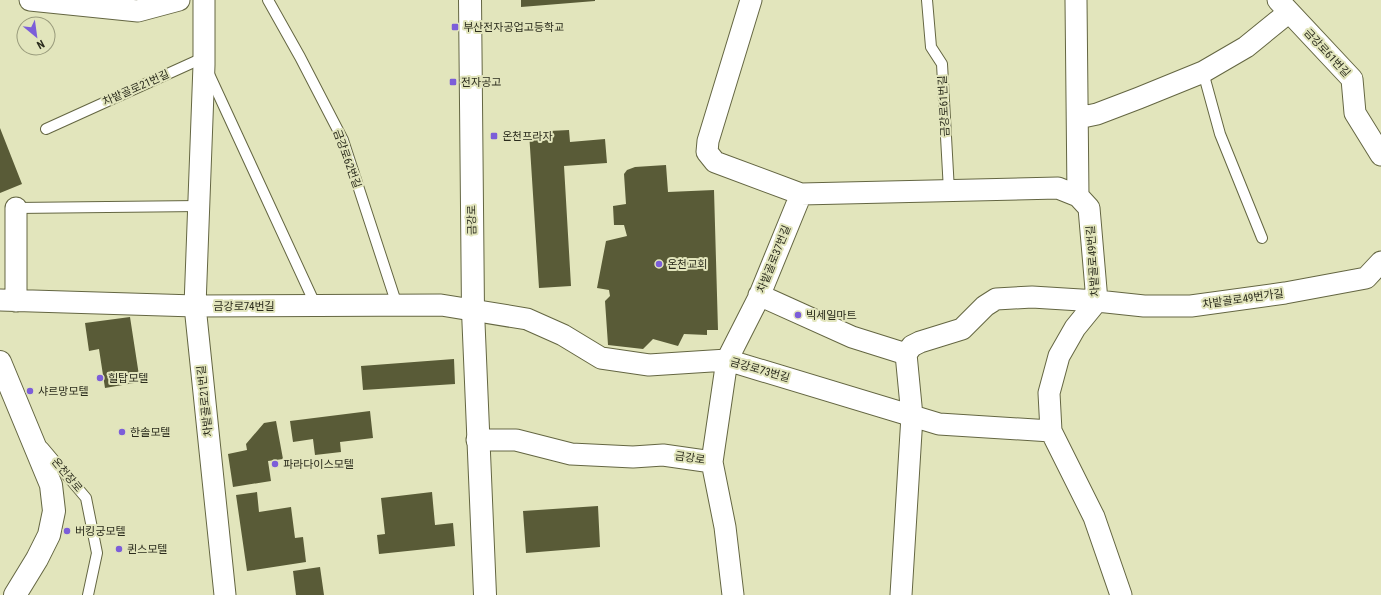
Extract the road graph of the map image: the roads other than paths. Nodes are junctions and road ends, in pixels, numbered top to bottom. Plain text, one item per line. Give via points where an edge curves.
1 (179, 0) edge
2 (204, 0) edge
3 (268, 0) edge
4 (470, 0) edge
5 (751, 0) edge
6 (927, 0) edge
7 (1076, 0) edge
8 (36, 1) edge
9 (1284, 6) edge
10 (204, 61) junction
11 (1203, 72) junction
12 (1078, 118) junction
13 (46, 129) dead end
14 (1381, 155) edge
15 (950, 191) junction
16 (801, 194) junction
17 (1078, 196) junction
18 (199, 206) junction
19 (16, 208) joint
20 (1262, 238) dead end
21 (1381, 262) edge
22 (759, 295) junction
23 (8, 300) edge
24 (1097, 301) junction
25 (397, 305) junction
26 (195, 306) junction
27 (316, 306) junction
28 (473, 311) junction
29 (906, 354) junction
30 (727, 360) junction
31 (0, 362) edge
32 (912, 416) junction
33 (30, 431) junction
34 (1051, 431) junction
35 (477, 440) junction
36 (712, 462) junction
37 (15, 595) edge
38 (88, 595) edge
39 (225, 595) edge
40 (485, 595) edge
41 (733, 595) edge
42 (901, 595) edge
43 (1121, 595) edge

1 - 8 street via 138,12
2 - 10 street, 차밭골로21번길
3 - 25 lane, 금강로62번길 via 343,140
4 - 28 street, 금강로
5 - 16 street via 708,140 707,152 715,162
6 - 15 lane, 금강로61번길 via 931,47 942,64
7 - 12 street
9 - 11 street via 1246,47
9 - 14 street, 금강로61번길 via 1352,79 1355,113
10 - 13 lane, 차밭골로21번길
10 - 18 street, 차밭골로21번길
10 - 27 lane, 차밭골로21번길
11 - 12 street via 1097,114
11 - 20 lane via 1220,134
12 - 17 street
15 - 16 street
15 - 17 street via 1058,188
16 - 22 street, 차밭골로37번길
17 - 24 street, 차밭골로49번길 via 1089,208
18 - 19 lane
18 - 26 street, 차밭골로21번길
19 - 23 street, 금강로74번길
21 - 24 street, 차밭골로49번가길 via 1366,278 1285,293 1191,306 1144,306
22 - 29 street via 852,337
22 - 30 street, 차밭골로37번길
23 - 26 street, 금강로74번길
24 - 29 street, 차밭골로49번가길 via 1032,297 996,299 985,306 962,329 920,342 912,346
24 - 34 street, 차밭골로49번길 via 1075,328 1059,356 1049,393
25 - 27 street, 금강로74번길
25 - 28 street, 금강로74번길 via 441,305
26 - 27 street, 금강로74번길
26 - 39 street, 차밭골로21번길
28 - 30 street, 금강로73번길 via 528,319 563,335 600,358 648,365
28 - 35 street, 금강로
29 - 32 street
30 - 32 street, 금강로73번길
30 - 36 street, 차밭골로37번길
31 - 33 street, 온천장로
32 - 34 street, 금강로73번길 via 939,424
32 - 42 street
33 - 37 street, 온천장로 via 51,485 54,511 49,535
33 - 38 lane, 온천장로 via 86,498 97,553
34 - 43 street, 차밭골로49번길 via 1094,517
35 - 36 street, 금강로 via 516,440 571,454 633,457 663,455
35 - 40 street, 금강로
36 - 41 street, 차밭골로37번길

